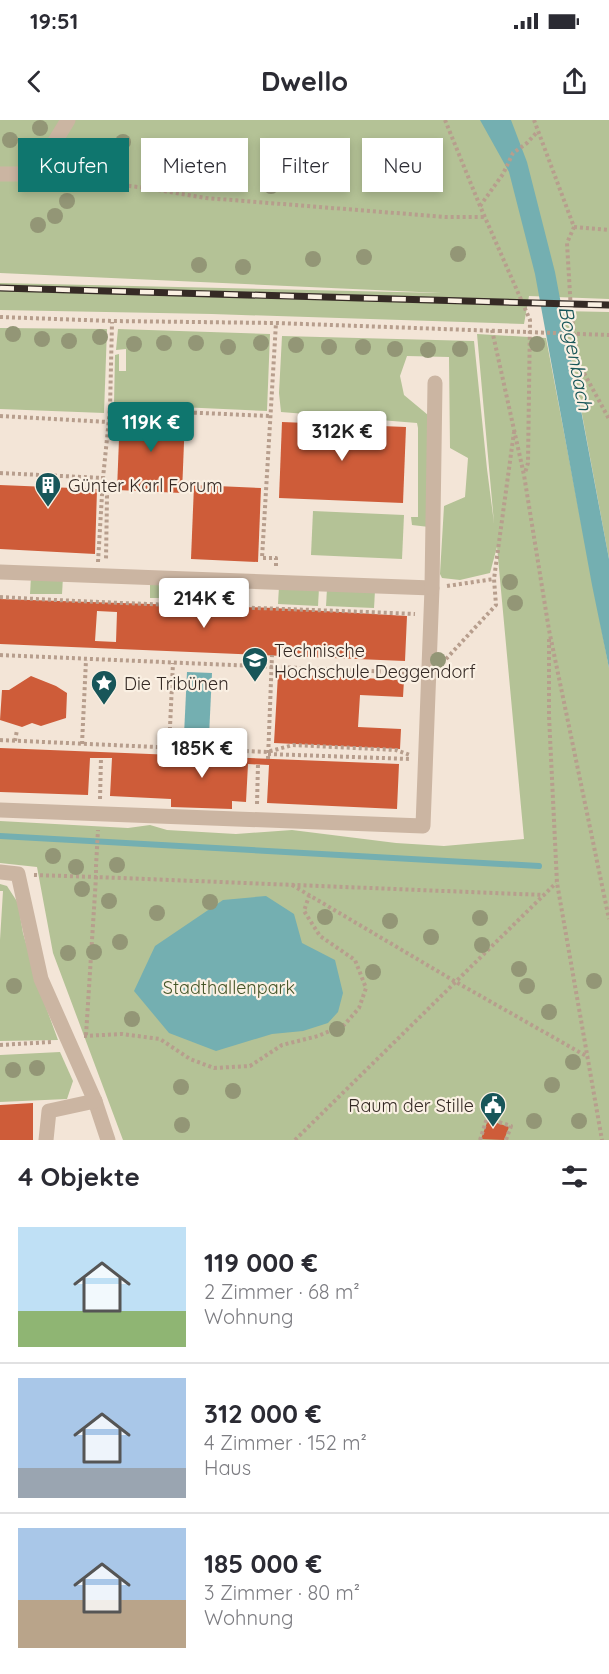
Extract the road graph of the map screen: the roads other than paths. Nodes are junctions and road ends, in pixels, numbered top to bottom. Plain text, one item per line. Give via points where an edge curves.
1 (68, 120) edge
2 (0, 174) edge
3 (435, 383) dead end
4 (0, 572) edge
5 (432, 588) junction
6 (0, 810) edge
7 (0, 872) edge
8 (95, 1101) junction
9 (46, 1140) edge
10 (108, 1140) edge

1 - 2 lane via 35,174
3 - 5 lane
4 - 5 lane
5 - 6 lane via 423,826
7 - 8 lane via 18,874 41,980
8 - 9 lane via 48,1111
8 - 10 lane

